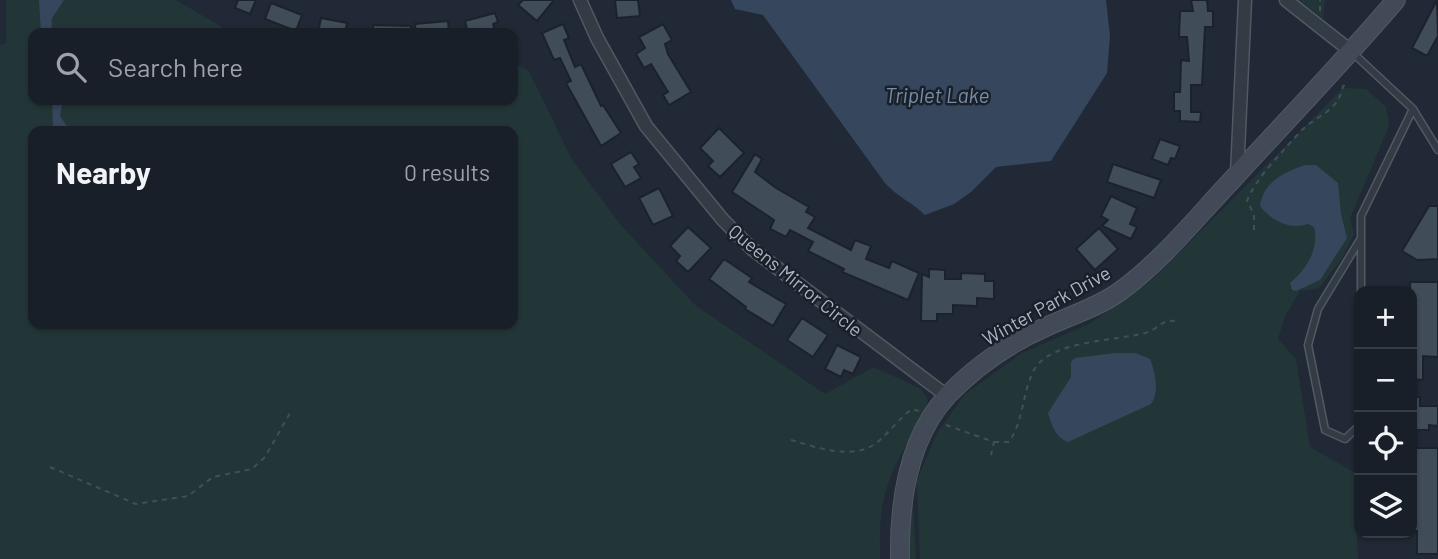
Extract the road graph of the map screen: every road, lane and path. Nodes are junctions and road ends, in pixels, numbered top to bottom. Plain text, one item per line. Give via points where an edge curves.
1 (580, 0) edge
2 (1245, 0) edge
3 (1286, 0) edge
4 (1320, 0) edge
5 (1396, 0) edge
6 (1320, 16) dead end
7 (1352, 52) junction
8 (1349, 84) dead end
9 (1413, 108) junction
10 (1438, 150) edge
11 (1237, 174) junction
12 (1254, 230) dead end
13 (1361, 238) junction
14 (1361, 286) edge
15 (1179, 321) dead end
16 (947, 396) junction
17 (923, 412) dead end
18 (290, 413) dead end
19 (946, 425) dead end
20 (1354, 431) edge
21 (791, 440) dead end
22 (994, 442) junction
23 (992, 455) dead end
24 (50, 467) dead end
25 (900, 559) edge

1 - 16 street, Queens Mirror Circle via 646,126 723,220 762,257
2 - 11 street
3 - 7 street
4 - 6 path
5 - 7 street, Winter Park Drive
7 - 9 lane
7 - 11 street, Winter Park Drive
8 - 12 path via 1343,86 1340,100 1326,116 1300,132 1252,188 1247,201 1254,214
9 - 10 lane
9 - 13 lane via 1361,216
11 - 16 street, Winter Park Drive via 1165,252 1120,292 1011,344
13 - 14 lane
13 - 20 lane via 1318,309 1308,345 1325,430 1345,439
15 - 22 path via 1164,320 1145,333 1084,344 1046,357 1035,369 1016,432 1009,442
16 - 25 street, Winter Park Drive via 909,472 899,524
17 - 21 path via 912,409 868,450 820,448
18 - 24 path via 265,457 252,469 213,477 188,496 136,503
19 - 22 path
22 - 23 path

